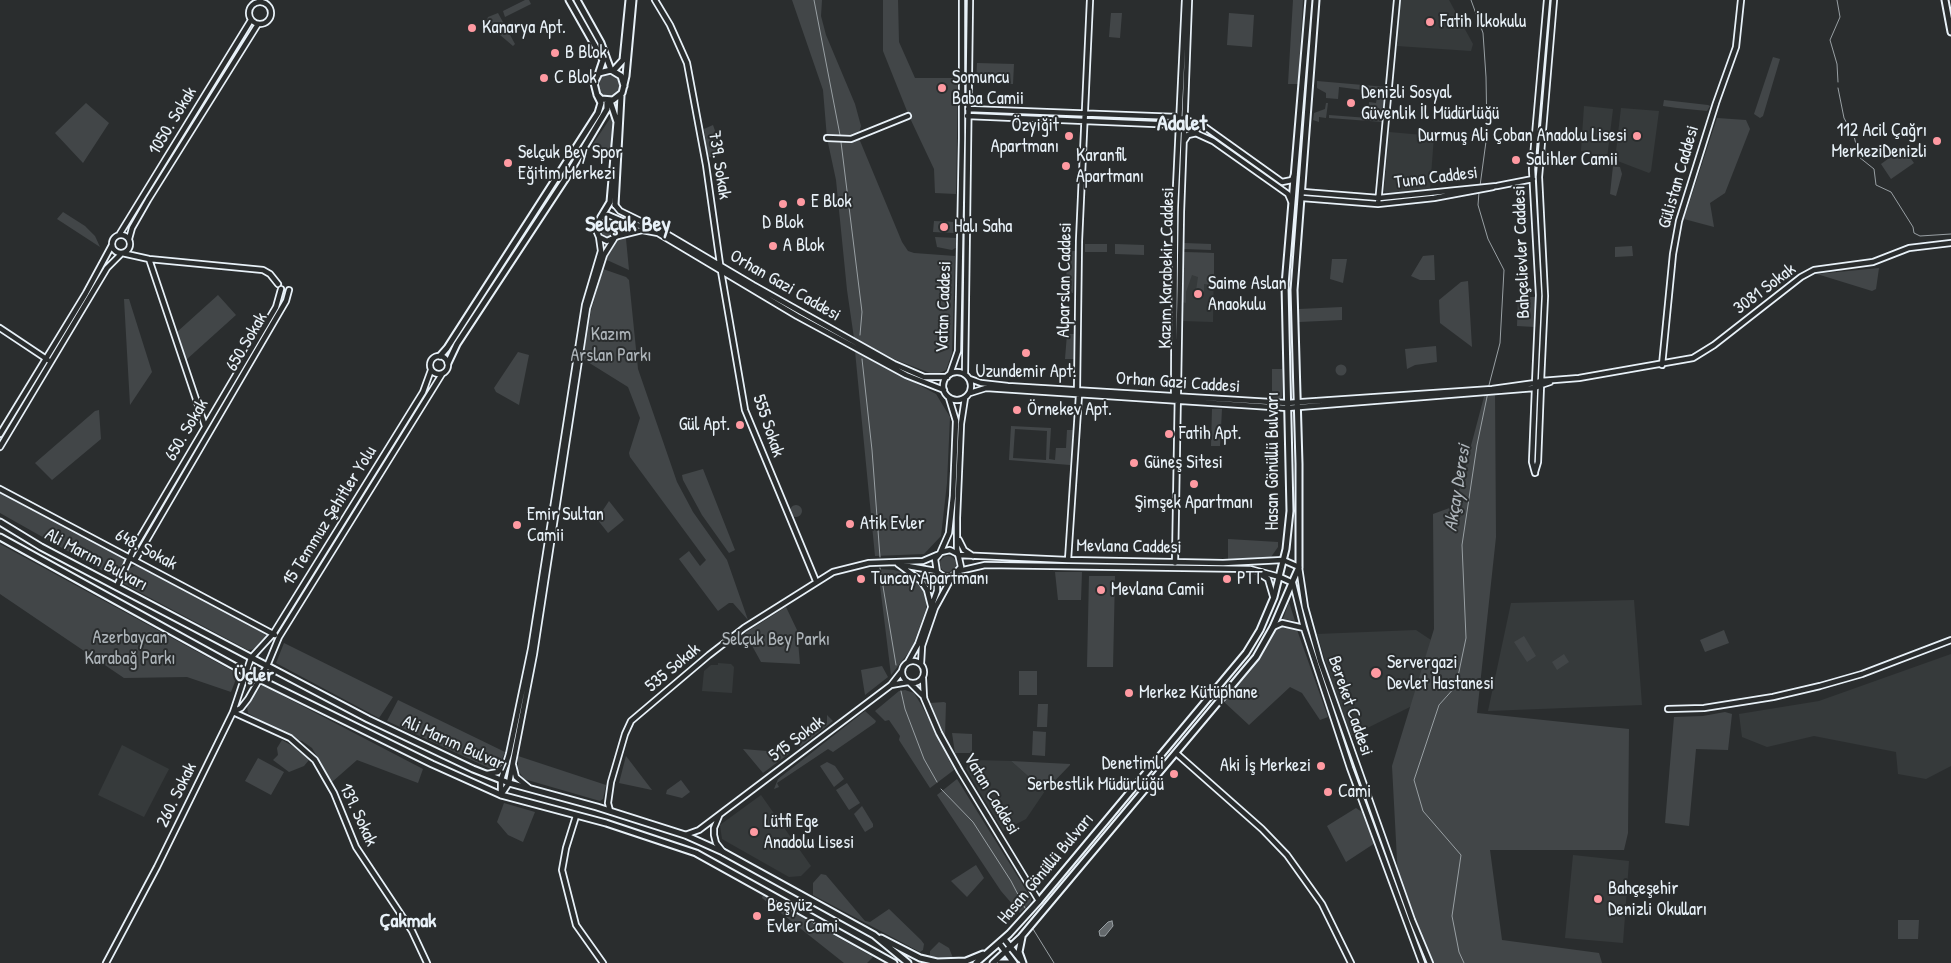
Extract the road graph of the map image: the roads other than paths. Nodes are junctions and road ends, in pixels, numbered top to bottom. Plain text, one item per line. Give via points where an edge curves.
1 (569, 0) edge
2 (577, 0) edge
3 (629, 0) edge
4 (633, 0) edge
5 (655, 0) edge
6 (962, 0) edge
7 (970, 0) edge
8 (1090, 0) edge
9 (1185, 0) edge
10 (1189, 0) edge
11 (1309, 0) edge
12 (1316, 0) edge
13 (1397, 0) edge
14 (1547, 0) edge
15 (1554, 0) edge
16 (1741, 0) edge
17 (1945, 0) edge
18 (250, 20) junction
19 (258, 24) junction
20 (1951, 32) edge
21 (612, 70) junction
22 (597, 75) junction
23 (624, 86) junction
24 (622, 93) junction
25 (596, 95) junction
26 (608, 101) junction
27 (962, 109) junction
28 (968, 109) junction
29 (1083, 113) junction
30 (962, 115) junction
31 (908, 116) dead end
32 (968, 116) junction
33 (1178, 116) junction
34 (1184, 118) junction
35 (1084, 120) junction
36 (1181, 126) junction
37 (1198, 132) junction
38 (827, 138) dead end
39 (1183, 145) junction
40 (1295, 174) junction
41 (1532, 179) junction
42 (1469, 190) junction
43 (1303, 192) junction
44 (1302, 198) junction
45 (1379, 198) junction
46 (1378, 204) junction
47 (614, 205) junction
48 (1292, 205) junction
49 (602, 218) junction
50 (618, 219) junction
51 (654, 228) junction
52 (119, 235) junction
53 (599, 237) junction
54 (616, 238) junction
55 (129, 239) junction
56 (1951, 243) edge
57 (112, 245) junction
58 (122, 254) junction
59 (149, 259) junction
60 (721, 268) junction
61 (289, 290) dead end
62 (0, 328) edge
63 (440, 356) junction
64 (45, 359) junction
65 (51, 362) junction
66 (448, 363) junction
67 (1662, 365) junction
68 (431, 370) junction
69 (442, 374) junction
70 (965, 374) junction
71 (948, 376) junction
72 (970, 379) junction
73 (1541, 383) junction
74 (1535, 386) junction
75 (944, 390) junction
76 (970, 392) junction
77 (1078, 393) junction
78 (222, 396) junction
79 (949, 398) junction
80 (965, 398) junction
81 (1176, 398) junction
82 (229, 400) junction
83 (1297, 405) junction
84 (1287, 406) junction
85 (205, 426) junction
86 (0, 434) edge
87 (0, 448) edge
88 (0, 489) edge
89 (0, 522) edge
90 (0, 537) edge
91 (957, 537) junction
92 (939, 553) junction
93 (958, 555) junction
94 (130, 557) junction
95 (977, 557) junction
96 (135, 560) junction
97 (1068, 560) junction
98 (1283, 560) junction
99 (888, 563) junction
100 (898, 564) junction
101 (1175, 564) junction
102 (1298, 567) junction
103 (1250, 568) junction
104 (959, 571) junction
105 (937, 572) junction
106 (952, 577) junction
107 (1280, 577) junction
108 (816, 581) junction
109 (1292, 583) junction
110 (117, 586) junction
111 (1274, 597) junction
112 (931, 606) junction
113 (1273, 627) junction
114 (1304, 628) junction
115 (273, 634) junction
116 (279, 637) junction
117 (1951, 640) edge
118 (251, 658) junction
119 (908, 662) junction
120 (921, 664) junction
121 (267, 666) junction
122 (902, 671) junction
123 (245, 672) junction
124 (260, 678) junction
125 (923, 678) junction
126 (908, 682) junction
127 (891, 685) junction
128 (924, 698) junction
129 (1668, 710) dead end
130 (233, 712) junction
131 (1176, 753) junction
132 (510, 760) junction
133 (486, 774) junction
134 (501, 780) junction
135 (509, 783) junction
136 (528, 787) junction
137 (501, 795) junction
138 (608, 803) junction
139 (597, 807) junction
140 (610, 812) junction
141 (720, 815) junction
142 (576, 816) junction
143 (685, 836) junction
144 (723, 852) junction
145 (1039, 901) junction
146 (1024, 933) junction
147 (874, 934) junction
148 (1004, 938) junction
149 (999, 944) junction
150 (1010, 947) junction
151 (988, 952) junction
152 (1005, 952) junction
153 (892, 962) edge
154 (106, 963) edge
155 (427, 963) edge
156 (603, 963) edge
157 (908, 963) edge
158 (976, 963) edge
159 (993, 963) edge
160 (1000, 963) edge
161 (1013, 963) edge
162 (1023, 963) edge
163 (1351, 963) edge
164 (1422, 963) edge
165 (1430, 963) edge

1 - 22 main road via 602,60
2 - 21 main road
3 - 21 main road via 623,60
4 - 23 main road
5 - 60 street, 739. Sokak via 687,63
6 - 27 street, Vatan Caddesi
7 - 28 street, Vatan Caddesi
8 - 29 street, Alparslan Caddesi
9 - 33 street, Kazım Karabekir Caddesi
10 - 34 street, Kazım Karabekir Caddesi
11 - 40 main road, Hasan Gönüllü Bulvarı
12 - 43 main road, Hasan Gönüllü Bulvarı
13 - 45 street
14 - 41 street, Bahçelievler Caddesi
15 - 73 street, Bahçelievler Caddesi via 1539,177 1545,296
16 - 67 street, Gülistan Caddesi via 1736,46 1679,221
17 - 20 main road
18 - 19 street
18 - 19 street via 248,12 251,6 257,2 266,4 271,11 270,18
18 - 52 street, 1050. Sokak
19 - 55 street, 1050. Sokak via 148,200
21 - 22 main road
21 - 23 main road via 621,76
22 - 25 main road via 594,83
23 - 24 main road
24 - 26 main road
24 - 47 main road
25 - 26 main road
25 - 63 main road via 600,103 598,113
26 - 49 main road via 617,122 610,202
26 - 66 main road via 607,109 566,178 457,344
27 - 28 street
27 - 30 street, Vatan Caddesi
28 - 29 street
28 - 32 street, Vatan Caddesi
29 - 33 street
29 - 35 street, Alparslan Caddesi
30 - 32 street
30 - 71 street, Vatan Caddesi via 958,351
31 - 38 street via 851,139
32 - 35 street
32 - 70 street, Vatan Caddesi
33 - 34 street
33 - 36 street, Kazım Karabekir Caddesi
34 - 36 street, Kazım Karabekir Caddesi
34 - 40 street via 1205,126 1282,182 1292,180
35 - 36 street
35 - 77 street, Alparslan Caddesi
36 - 37 street
36 - 39 street, Kazım Karabekir Caddesi
36 - 81 street, Kazım Karabekir Caddesi via 1175,208
37 - 39 street via 1188,135
37 - 48 street via 1288,194
39 - 81 street, Kazım Karabekir Caddesi
40 - 48 main road, Hasan Gönüllü Bulvarı
41 - 42 street, Tuna Caddesi
41 - 74 street, Bahçelievler Caddesi via 1539,295
42 - 45 street, Tuna Caddesi
42 - 46 street, Tuna Caddesi
43 - 44 main road, Hasan Gönüllü Bulvarı
43 - 45 street, Tuna Caddesi
44 - 46 street, Tuna Caddesi
44 - 83 main road, Hasan Gönüllü Bulvarı via 1294,290
45 - 46 street
47 - 50 street
47 - 51 street, Orhan Gazi Caddesi
48 - 84 main road, Hasan Gönüllü Bulvarı via 1286,285
49 - 50 street
49 - 53 street via 596,226
50 - 51 street
50 - 54 street via 621,229
51 - 60 street, Orhan Gazi Caddesi
52 - 55 street
52 - 57 street
53 - 54 street via 607,241
53 - 132 street via 601,251 585,305 533,641
54 - 60 street via 642,230 654,232
54 - 132 street via 604,255 587,308 546,584
55 - 58 street via 129,249
56 - 67 street, 3081 Sokak via 1909,248 1873,262 1814,270 1702,354
57 - 58 street via 116,252
57 - 64 street
58 - 59 street
58 - 65 street via 107,268
59 - 78 street, 650. Sokak via 260,270 270,274 280,286 276,307
59 - 85 street
60 - 71 street, Orhan Gazi Caddesi via 901,367 930,378
60 - 75 street, Orhan Gazi Caddesi via 851,345 906,375
60 - 108 street, 555 Sokak via 745,410
61 - 82 street, 650 Sokak via 286,301
62 - 64 street
63 - 66 street
63 - 68 street via 430,362
64 - 65 street
64 - 86 street
65 - 87 street
66 - 69 street
67 - 73 street, 3081 Sokak
68 - 69 street
68 - 115 street, 15 Temmuz Şehitler Yolu via 423,392
69 - 116 street, 15 Temmuz Şehitler Yolu
70 - 71 street, Vatan Caddesi via 958,372
70 - 72 street, Vatan Caddesi
71 - 75 street, Vatan Caddesi
72 - 76 street
72 - 77 street, Orhan Gazi Caddesi via 984,384
73 - 74 street, Orhan Gazi Caddesi
73 - 74 street, Bahçelievler Caddesi via 1535,473 1532,462
74 - 83 street, Orhan Gazi Caddesi
75 - 79 street
76 - 77 street, Orhan Gazi Caddesi via 983,388
76 - 80 street
77 - 81 street, Orhan Gazi Caddesi
77 - 97 street, Alparslan Caddesi
78 - 82 street
78 - 85 street, 650. Sokak
79 - 80 street
79 - 92 street via 956,421 953,496 950,533
80 - 91 street
81 - 84 street, Orhan Gazi Caddesi
81 - 101 street, Kazım Karabekir Caddesi
82 - 96 street, 650 Sokak
83 - 84 street, Orhan Gazi Caddesi
83 - 102 main road, Hasan Gönüllü Bulvarı
84 - 98 main road, Hasan Gönüllü Bulvarı via 1290,511
85 - 94 street, 650. Sokak
88 - 94 street, 648. Sokak
89 - 110 main road, Ali Marım Bulvarı
90 - 123 main road, Ali Marım Bulvarı
91 - 93 street
91 - 95 street via 967,553
92 - 93 street via 950,550
92 - 99 street, 535 Sokak via 923,561
92 - 105 street via 934,564
93 - 95 street, Mevlana Caddesi
93 - 104 street via 962,563
94 - 96 street, 648. Sokak
94 - 110 street, 650. Sokak
95 - 97 street, Mevlana Caddesi
96 - 115 street, 648. Sokak
97 - 101 street, Mevlana Caddesi
98 - 101 street, Mevlana Caddesi
98 - 102 street, Mevlana Caddesi
98 - 107 main road, Hasan Gönüllü Bulvarı
99 - 100 street, 535 Sokak
99 - 108 street, 535 Sokak via 843,568
100 - 105 street, 535 Sokak
100 - 112 street via 922,581
101 - 103 street, Mevlana Caddesi
101 - 104 street, Mevlana Caddesi via 1085,568 985,565
102 - 109 main road, Hasan Gönüllü Bulvarı
102 - 165 street, Bereket Caddesi via 1305,607 1323,669
103 - 107 street, Mevlana Caddesi
103 - 111 street via 1268,579
104 - 106 street
105 - 106 street via 944,577
105 - 112 street via 938,587
106 - 120 street via 935,608 922,646
107 - 109 street, Mevlana Caddesi
107 - 111 main road, Hasan Gönüllü Bulvarı
108 - 138 street, 535 Sokak via 744,628 631,720 618,756
109 - 113 main road, Hasan Gönüllü Bulvarı
109 - 114 street, Bereket Caddesi
110 - 118 main road, Ali Marım Bulvarı
111 - 145 main road, Hasan Gönüllü Bulvarı via 1246,653
112 - 119 street
113 - 114 street via 1282,623
113 - 131 main road, Hasan Gönüllü Bulvarı via 1256,657
114 - 164 street, Bereket Caddesi via 1350,768
115 - 116 street, 648. Sokak
115 - 118 street, 15 Temmuz Şehitler Yolu
116 - 121 street, 15 Temmuz Şehitler Yolu
117 - 129 street via 1862,674 1820,686 1764,699
118 - 121 main road, Ali Marım Bulvarı
118 - 123 street, 15 Temmuz Şehitler Yolu
119 - 120 street
119 - 122 street
120 - 125 street
121 - 124 street, 15 Temmuz Şehitler Yolu
121 - 133 main road, Ali Marım Bulvarı via 430,750
122 - 126 street
122 - 127 street
123 - 124 main road, Ali Marım Bulvarı
123 - 130 street, 15 Temmuz Şehitler Yolu
124 - 130 street, 15 Temmuz Şehitler Yolu via 244,704
124 - 137 main road, Ali Marım Bulvarı via 393,746
125 - 126 street via 917,683
125 - 128 street
126 - 127 street
126 - 128 street
127 - 141 street, 515 Sokak
128 - 145 street, Vatan Caddesi via 960,771
130 - 154 street, 260. Sokak
130 - 155 street, 139. Sokak via 290,738 315,760 334,793 356,847 412,931
131 - 146 main road, Hasan Gönüllü Bulvarı
131 - 163 street via 1262,829 1291,860 1322,904
132 - 133 street via 502,769
132 - 134 street
132 - 135 street
132 - 136 street via 516,777
133 - 134 main road, Ali Marım Bulvarı
134 - 135 main road, Ali Marım Bulvarı
134 - 137 street
135 - 136 main road, Ali Marım Bulvarı
135 - 137 street
136 - 139 main road, Ali Marım Bulvarı
137 - 142 main road, Ali Marım Bulvarı
138 - 139 street
138 - 140 street
139 - 140 main road, Ali Marım Bulvarı
140 - 143 main road, Ali Marım Bulvarı
141 - 143 street, 515 Sokak
141 - 144 street via 714,835
142 - 153 main road, Ali Marım Bulvarı via 606,823 700,856
142 - 156 street via 562,870 576,925
143 - 144 main road, Ali Marım Bulvarı
144 - 147 main road, Ali Marım Bulvarı
145 - 148 main road, Hasan Gönüllü Bulvarı
146 - 150 main road, Hasan Gönüllü Bulvarı
146 - 162 main road via 1020,947
147 - 151 main road via 920,958 937,962 966,961
147 - 157 main road, Ali Marım Bulvarı
148 - 149 main road, Hasan Gönüllü Bulvarı
148 - 150 main road
149 - 151 main road, Hasan Gönüllü Bulvarı
149 - 152 main road
150 - 152 main road, Hasan Gönüllü Bulvarı
150 - 162 main road
151 - 158 main road, Hasan Gönüllü Bulvarı
152 - 159 main road, Hasan Gönüllü Bulvarı
152 - 161 main road
160 - 161 main road

